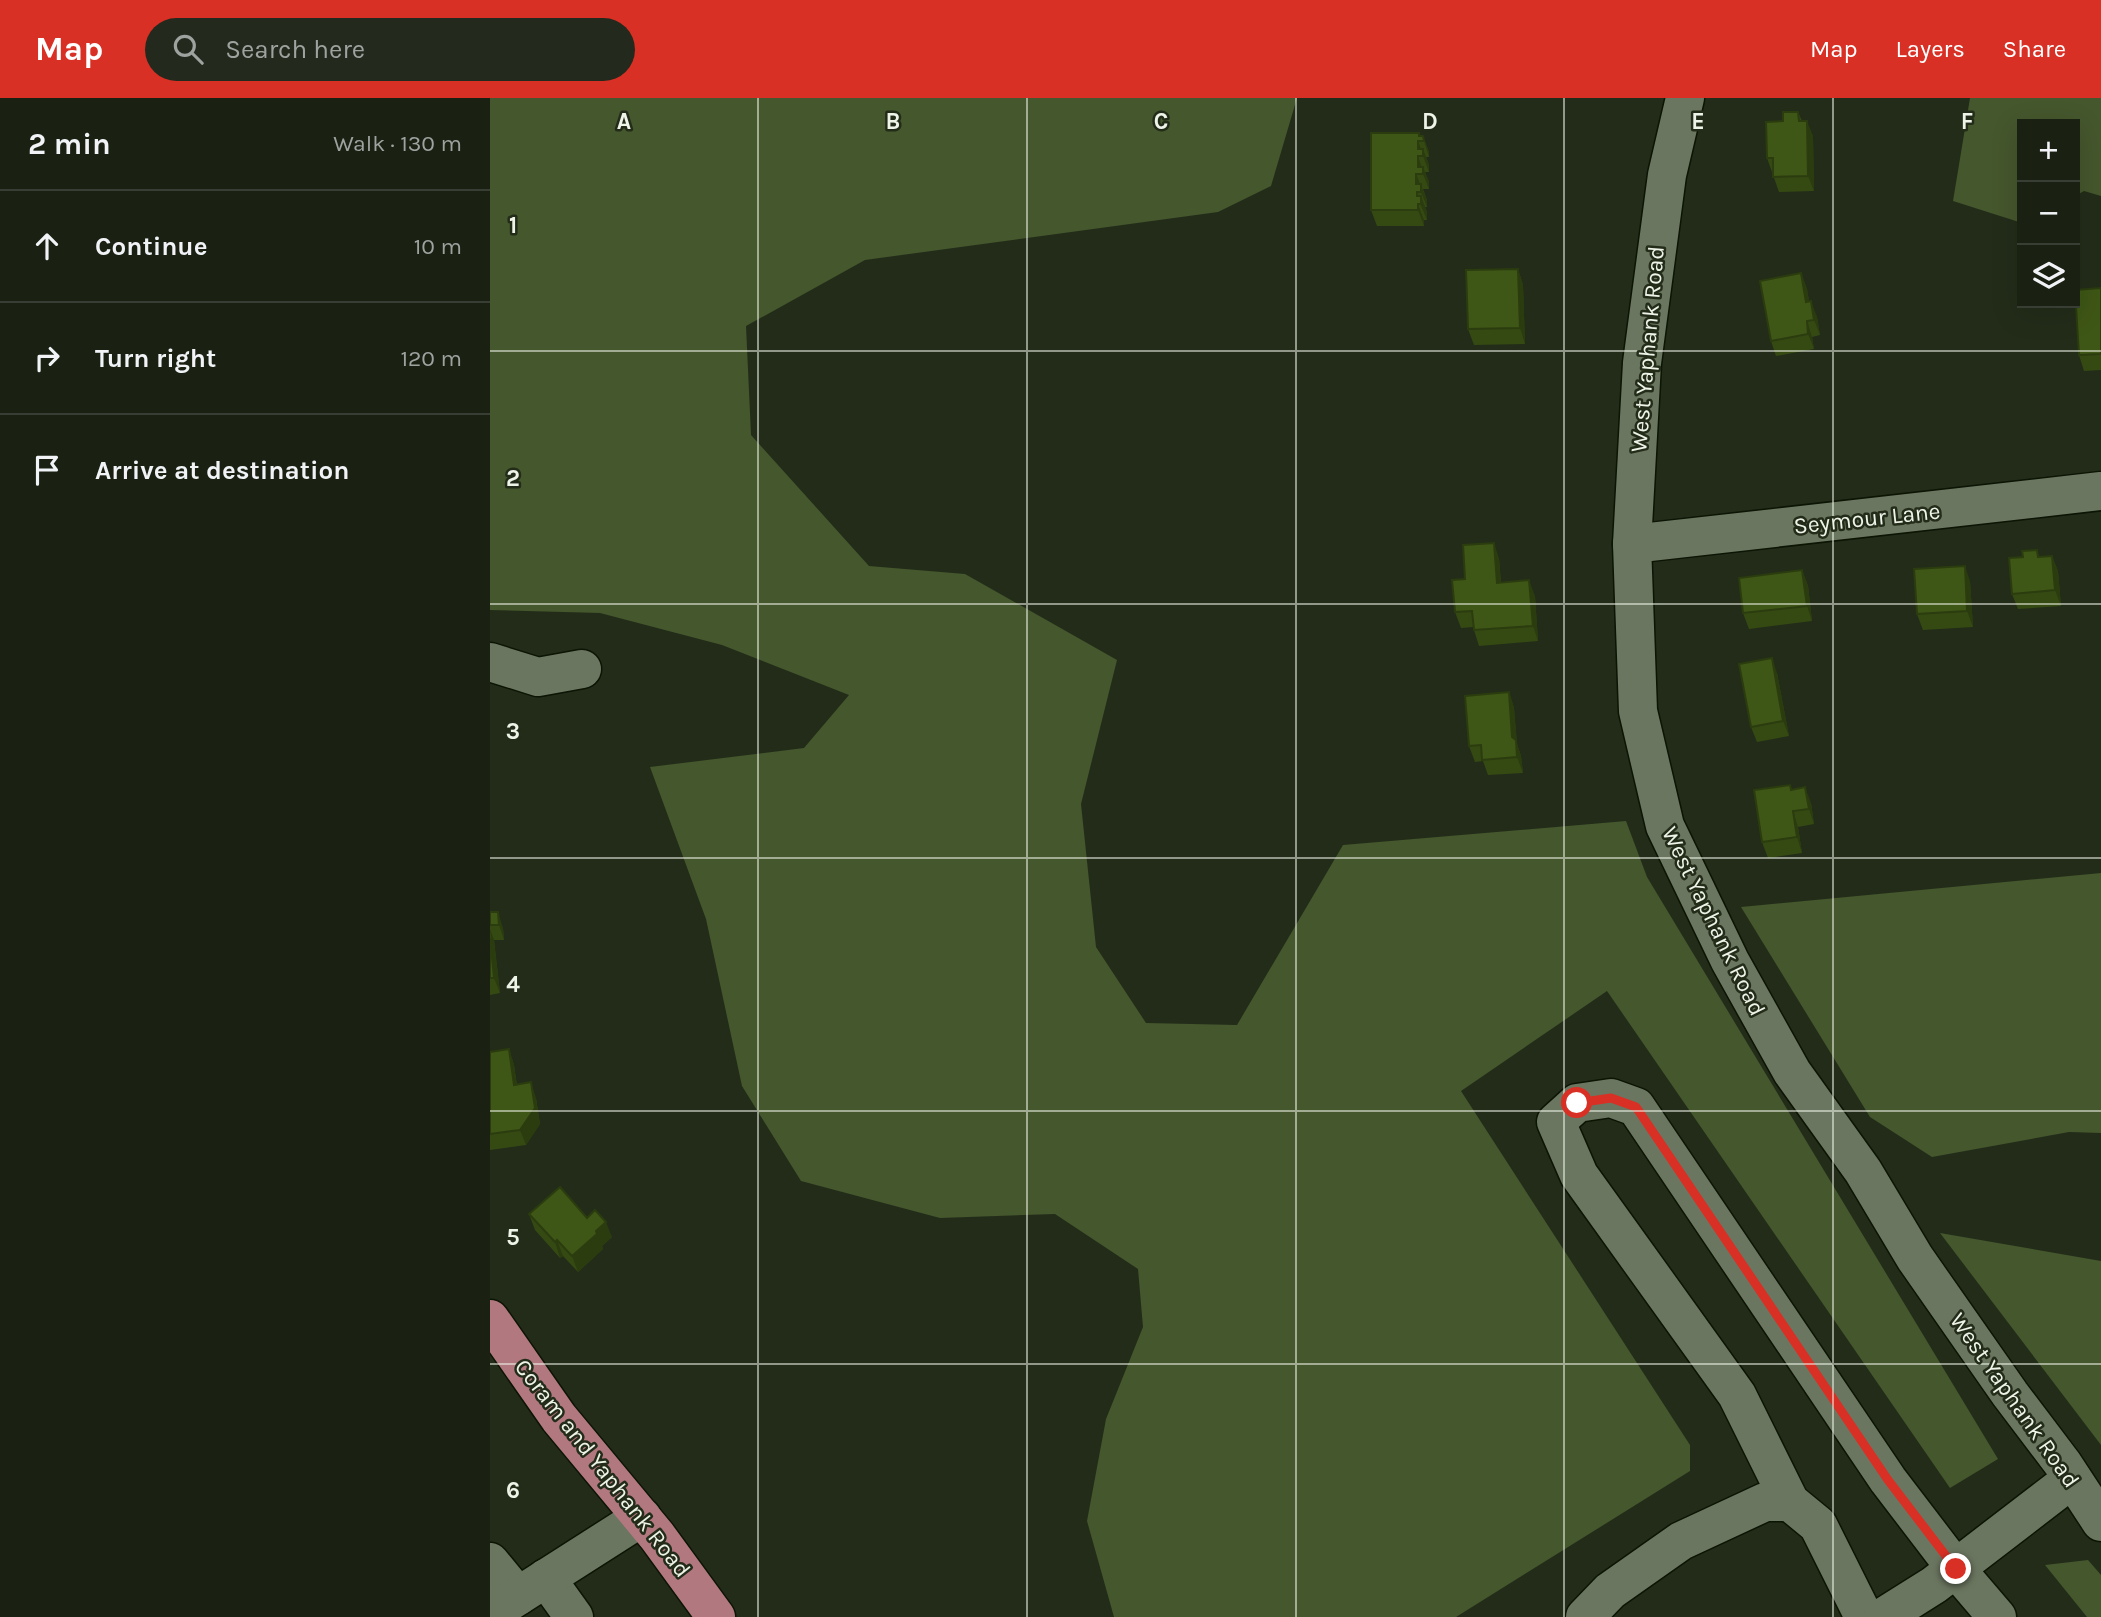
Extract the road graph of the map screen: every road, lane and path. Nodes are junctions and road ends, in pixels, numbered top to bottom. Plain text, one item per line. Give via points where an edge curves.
1 (1685, 98) edge
2 (2101, 491) edge
3 (1632, 544) junction
4 (490, 662) edge
5 (582, 669) dead end
6 (490, 1319) edge
7 (2072, 1479) junction
8 (1790, 1502) junction
9 (642, 1517) junction
10 (2101, 1522) edge
11 (490, 1562) edge
12 (1956, 1569) junction
13 (518, 1596) edge
14 (574, 1617) edge
15 (716, 1617) edge
16 (1585, 1617) edge
17 (1864, 1617) edge
18 (1883, 1617) edge
19 (1997, 1617) edge

1 - 3 street, West Yaphank Road via 1667,175 1642,363
2 - 3 street, Seymour Lane
3 - 7 street, West Yaphank Road via 1638,711 1665,826 1730,961 1792,1072 1863,1171 1915,1258
4 - 5 street via 538,677
6 - 9 main road, Coram and Yaphank Road via 559,1418
7 - 10 street, West Yaphank Road
7 - 12 street
8 - 12 street via 1737,1395 1578,1175 1556,1122 1577,1103 1611,1098 1636,1107 1888,1480
8 - 16 street via 1765,1502 1681,1541 1610,1591
8 - 17 street via 1818,1525
9 - 13 street
9 - 15 main road, Coram and Yaphank Road
11 - 13 street
12 - 18 street
12 - 19 street
13 - 14 street

